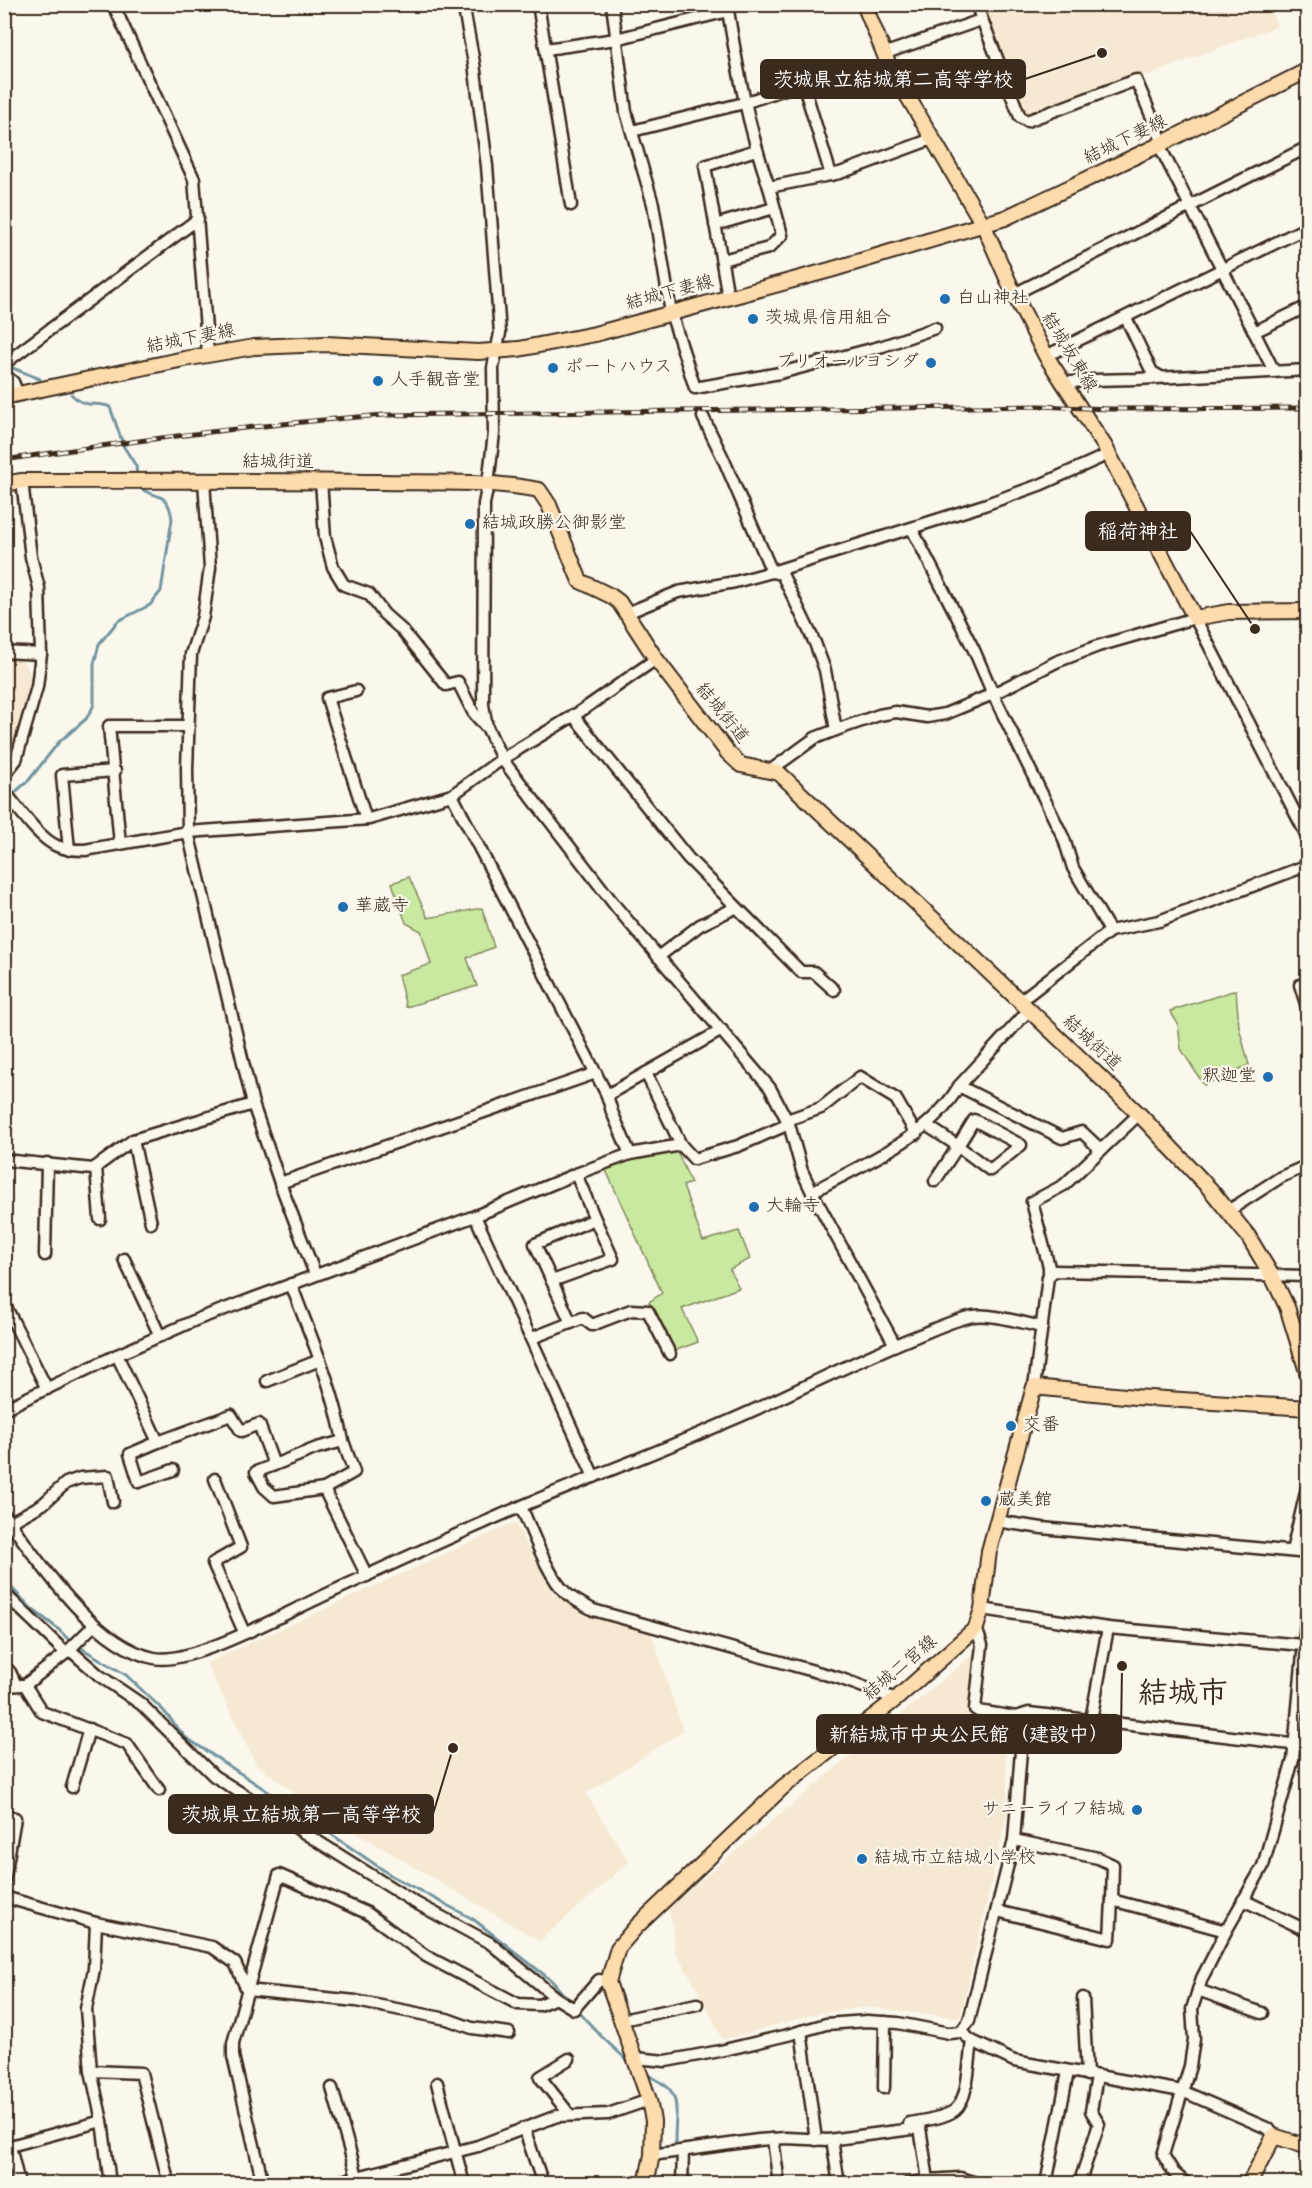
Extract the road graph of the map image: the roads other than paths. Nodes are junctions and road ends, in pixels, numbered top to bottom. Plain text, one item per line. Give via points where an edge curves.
1 (113, 4) edge
2 (463, 4) edge
3 (538, 4) edge
4 (612, 4) edge
5 (864, 4) edge
6 (975, 4) edge
7 (728, 8) edge
8 (981, 20) junction
9 (616, 39) junction
10 (546, 49) junction
11 (883, 54) junction
12 (1308, 70) edge
13 (744, 104) junction
14 (632, 130) junction
15 (932, 139) junction
16 (1161, 144) junction
17 (1308, 147) edge
18 (756, 150) junction
19 (831, 174) junction
20 (769, 187) junction
21 (571, 205) dead end
22 (1190, 207) junction
23 (774, 208) junction
24 (198, 219) junction
25 (715, 225) junction
26 (984, 226) junction
27 (1308, 227) edge
28 (722, 260) junction
29 (1222, 269) junction
30 (1014, 294) junction
31 (728, 297) junction
32 (1308, 306) edge
33 (671, 313) junction
34 (1126, 318) junction
35 (935, 328) dead end
36 (1254, 332) junction
37 (497, 351) junction
38 (208, 354) junction
39 (1046, 356) junction
40 (4, 365) edge
41 (1308, 370) edge
42 (1274, 371) junction
43 (4, 374) edge
44 (1161, 377) junction
45 (1062, 383) junction
46 (11, 396) edge
47 (703, 417) dead end
48 (1109, 454) junction
49 (22, 481) junction
50 (204, 481) junction
51 (321, 481) junction
52 (4, 484) edge
53 (488, 484) junction
54 (912, 529) junction
55 (772, 572) junction
56 (1308, 611) edge
57 (627, 612) junction
58 (1195, 618) junction
59 (4, 652) edge
60 (41, 654) junction
61 (656, 659) junction
62 (356, 691) dead end
63 (993, 694) junction
64 (573, 716) junction
65 (189, 726) junction
66 (487, 727) junction
67 (836, 730) junction
68 (502, 759) junction
69 (771, 770) junction
70 (115, 771) junction
71 (4, 775) edge
72 (4, 791) edge
73 (452, 795) junction
74 (366, 819) junction
75 (188, 832) junction
76 (1308, 838) edge
77 (120, 844) junction
78 (69, 850) junction
79 (1308, 865) edge
80 (735, 908) junction
81 (1110, 931) junction
82 (658, 957) junction
83 (1308, 983) edge
84 (834, 990) dead end
85 (1024, 1006) junction
86 (1308, 1010) edge
87 (722, 1030) junction
88 (596, 1073) junction
89 (646, 1073) junction
90 (959, 1086) junction
91 (607, 1095) junction
92 (254, 1104) junction
93 (1139, 1114) junction
94 (788, 1122) junction
95 (926, 1125) junction
96 (916, 1134) junction
97 (133, 1140) junction
98 (681, 1145) junction
99 (958, 1146) junction
100 (1101, 1150) junction
101 (630, 1154) junction
102 (4, 1160) edge
103 (47, 1163) junction
104 (1308, 1165) edge
105 (96, 1167) junction
106 (576, 1174) junction
107 (935, 1181) dead end
108 (280, 1183) junction
109 (812, 1192) junction
110 (1228, 1211) junction
111 (475, 1216) junction
112 (100, 1218) dead end
113 (595, 1219) junction
114 (151, 1223) dead end
115 (45, 1255) dead end
116 (124, 1259) dead end
117 (315, 1274) junction
118 (1049, 1274) junction
119 (1272, 1276) junction
120 (1308, 1276) edge
121 (552, 1281) junction
122 (291, 1284) junction
123 (5, 1305) edge
124 (571, 1323) junction
125 (1042, 1327) junction
126 (160, 1336) junction
127 (532, 1338) junction
128 (1303, 1343) edge
129 (895, 1345) junction
130 (670, 1354) dead end
131 (117, 1355) junction
132 (320, 1360) junction
133 (1308, 1375) edge
134 (267, 1381) dead end
135 (1034, 1387) junction
136 (46, 1389) junction
137 (1308, 1408) edge
138 (4, 1409) edge
139 (343, 1441) junction
140 (158, 1442) junction
141 (274, 1465) junction
142 (173, 1470) dead end
143 (594, 1477) junction
144 (215, 1479) dead end
145 (1308, 1485) edge
146 (324, 1489) junction
147 (113, 1502) dead end
148 (521, 1507) junction
149 (8, 1518) edge
150 (996, 1521) junction
151 (1292, 1551) junction
152 (1308, 1553) edge
153 (367, 1576) junction
154 (4, 1593) edge
155 (1308, 1601) edge
156 (982, 1609) junction
157 (94, 1625) junction
158 (976, 1628) junction
159 (1108, 1629) junction
160 (244, 1632) junction
161 (1303, 1645) junction
162 (68, 1651) junction
163 (4, 1666) edge
164 (21, 1685) junction
165 (4, 1690) edge
166 (896, 1699) junction
167 (1016, 1717) junction
168 (1091, 1720) junction
169 (89, 1729) junction
170 (1294, 1744) junction
171 (1308, 1746) edge
172 (72, 1787) dead end
173 (159, 1790) dead end
174 (4, 1815) edge
175 (1014, 1840) junction
176 (4, 1882) edge
177 (4, 1897) edge
178 (1112, 1900) junction
179 (1243, 1900) junction
180 (997, 1911) junction
181 (96, 1923) junction
182 (1226, 1931) junction
183 (1308, 1931) edge
184 (608, 1982) junction
185 (247, 1990) junction
186 (1198, 1990) junction
187 (556, 1998) junction
188 (1083, 1998) dead end
189 (697, 2004) dead end
190 (1262, 2013) dead end
191 (622, 2020) junction
192 (885, 2022) junction
193 (801, 2031) junction
194 (961, 2032) junction
195 (509, 2033) dead end
196 (972, 2041) junction
197 (635, 2058) junction
198 (568, 2060) dead end
199 (91, 2071) junction
200 (1068, 2072) junction
201 (1092, 2076) junction
202 (437, 2083) dead end
203 (332, 2088) dead end
204 (884, 2088) dead end
205 (1182, 2091) junction
206 (650, 2100) junction
207 (570, 2115) junction
208 (102, 2121) junction
209 (524, 2128) junction
210 (904, 2130) junction
211 (1274, 2136) junction
212 (773, 2139) junction
213 (816, 2140) junction
214 (832, 2140) junction
215 (1308, 2147) edge
216 (456, 2151) junction
217 (683, 2151) junction
218 (652, 2155) junction
219 (1083, 2175) dead end
220 (358, 2180) edge
221 (928, 2180) junction
222 (19, 2184) edge
223 (110, 2184) edge
224 (169, 2184) edge
225 (263, 2184) edge
226 (330, 2184) edge
227 (464, 2184) edge
228 (543, 2184) edge
229 (646, 2184) edge
230 (682, 2184) edge
231 (779, 2184) edge
232 (839, 2184) edge
233 (907, 2184) edge
234 (979, 2184) edge
235 (1046, 2184) edge
236 (1187, 2184) edge
237 (1249, 2184) edge

1 - 24 street via 194,179
2 - 37 street via 487,166 500,333
3 - 10 street
4 - 9 street
5 - 11 main road, 結城坂東線
6 - 8 street
7 - 9 street
7 - 13 street
8 - 11 street
8 - 16 street via 1020,117 1027,120 1136,80
9 - 10 street
9 - 14 street
10 - 21 street
11 - 15 main road, 結城坂東線
12 - 16 main road, 結城下妻線
13 - 14 street
13 - 18 street
13 - 19 street via 803,83
14 - 33 street via 653,204
15 - 19 street
15 - 26 main road, 結城坂東線
16 - 22 street
16 - 26 main road, 結城下妻線
17 - 22 street
18 - 20 street
18 - 25 street via 705,166
19 - 20 street
20 - 23 street
22 - 29 street
22 - 30 street
23 - 25 street
23 - 28 street via 782,235 769,248
24 - 38 street
24 - 40 street
25 - 28 street
26 - 30 main road, 結城坂東線
26 - 31 main road, 結城下妻線
27 - 29 street
28 - 31 street
29 - 34 street
29 - 36 street
30 - 39 main road, 結城坂東線
31 - 33 main road, 結城下妻線
32 - 36 street
33 - 35 street via 695,388 780,373
33 - 37 main road, 結城下妻線 via 574,338
34 - 39 street
34 - 44 street via 1152,372
36 - 42 street
37 - 38 main road, 結城下妻線 via 326,344 254,347
37 - 53 street
38 - 46 main road, 結城下妻線
39 - 45 main road, 結城坂東線
41 - 42 street
42 - 44 street
43 - 46 street via 13,382
44 - 45 street
45 - 48 main road, 結城坂東線
47 - 55 street
48 - 54 street via 1041,484
48 - 58 main road, 結城坂東線
49 - 50 main road, 結城街道
49 - 52 main road, 結城街道
49 - 60 street via 31,557 39,588
50 - 51 main road, 結城街道
50 - 65 street via 210,568 203,617 191,654
51 - 53 main road, 結城街道
51 - 66 street via 325,537 333,567 344,585 369,594 446,685 458,682 473,712
53 - 57 main road, 結城街道 via 538,490 549,505 580,581 610,596
53 - 66 street via 484,504 482,636
54 - 55 street
54 - 63 street
55 - 57 street via 678,592
55 - 67 street via 782,574 815,643 825,670
56 - 58 main road via 1220,613
57 - 61 main road, 結城街道
58 - 63 street via 1098,646
58 - 76 street
59 - 60 street
60 - 71 street via 37,687 16,760
61 - 64 street
61 - 69 main road, 結城街道 via 728,753 751,768
62 - 74 street via 327,698
63 - 67 street via 945,714 927,717 896,711
63 - 81 street via 1064,839 1073,868
64 - 68 street
64 - 80 street via 688,858
65 - 70 street via 109,726
65 - 75 street
66 - 68 street
67 - 69 street via 815,738
68 - 73 street
68 - 82 street
69 - 85 main road, 結城街道 via 779,773
70 - 77 street
70 - 78 street via 62,776
72 - 78 street via 45,839
73 - 74 street
73 - 88 street
74 - 75 street
75 - 77 street
75 - 92 street
77 - 78 street
79 - 81 street via 1159,921
80 - 82 street via 700,925
80 - 84 street via 801,972 814,972
81 - 85 street
82 - 87 street
83 - 86 street via 1300,985
85 - 90 street
85 - 93 main road, 結城街道
87 - 89 street
87 - 94 street via 770,1088
88 - 91 street
88 - 108 street
89 - 91 street
89 - 98 street
90 - 95 street
90 - 100 street via 1062,1138 1082,1132
91 - 101 street
92 - 97 street
92 - 108 street
93 - 100 street
93 - 110 main road, 結城街道
94 - 96 street via 821,1108 860,1077 896,1099
94 - 98 street via 738,1146 694,1159
94 - 109 street
95 - 96 street
95 - 99 street
96 - 109 street
97 - 105 street
97 - 114 street
98 - 101 street
99 - 99 street via 990,1170 1022,1145 974,1120
99 - 107 street
100 - 118 street via 1064,1185 1032,1202
101 - 106 street
102 - 103 street
103 - 105 street
103 - 115 street
104 - 110 street via 1281,1177
105 - 112 street
106 - 111 street
106 - 113 street
108 - 117 street
109 - 129 street
110 - 119 main road, 結城街道
111 - 117 street
111 - 127 street
113 - 121 street via 535,1244
113 - 121 street via 613,1259
116 - 126 street
117 - 122 street
118 - 119 street via 1054,1271
118 - 125 street
119 - 120 street
119 - 128 main road, 結城街道
121 - 124 street
122 - 126 street
122 - 132 street
123 - 136 street
124 - 127 street
124 - 130 street via 583,1318 592,1325 631,1310 648,1311
125 - 129 street via 974,1316
125 - 135 street
126 - 131 street
127 - 143 street
128 - 133 main road, 結城街道
129 - 143 street
131 - 136 street
131 - 140 street
132 - 134 street
132 - 139 street
135 - 137 main road
135 - 150 main road
136 - 138 street
139 - 141 street
139 - 146 street via 354,1472
140 - 141 street via 231,1414 241,1431 259,1424
140 - 142 street via 130,1454 140,1482
141 - 146 street via 256,1472 274,1496
143 - 148 street
144 - 160 street via 241,1547 213,1563
145 - 151 street
146 - 153 street
147 - 149 street via 108,1476 80,1478 66,1483 43,1504
148 - 153 street
148 - 166 street via 563,1590 593,1610 839,1678
149 - 157 street via 75,1608
150 - 151 street
150 - 156 main road
151 - 152 street
153 - 160 street
154 - 162 street
155 - 161 street
156 - 158 main road
156 - 159 street
157 - 160 street via 143,1655 170,1660
157 - 162 street
158 - 166 main road, 結城二宮線
158 - 167 street via 982,1645 975,1709
159 - 161 street
159 - 168 street
161 - 170 street
162 - 164 street
162 - 187 street via 141,1704 214,1776 414,1902 490,1943
163 - 164 street
164 - 165 street
164 - 169 street via 42,1712
166 - 184 main road, 結城二宮線 via 783,1787 636,1927 618,1948
167 - 168 street via 1029,1713
167 - 175 street via 1022,1738
168 - 170 street
169 - 172 street
169 - 173 street via 127,1744
170 - 171 street
170 - 179 street via 1263,1866
174 - 176 street via 15,1818
175 - 178 street via 1113,1864
175 - 180 street
177 - 181 street
178 - 180 street via 1110,1939
178 - 182 street
179 - 182 street
179 - 183 street
180 - 194 street via 969,2021
181 - 185 street via 212,1947 235,1964
181 - 199 street via 94,1969 86,2009
182 - 186 street
184 - 187 street via 599,1980 574,2009
184 - 191 main road
185 - 187 street via 279,1875 367,1913 426,1956 518,2004 539,2005
185 - 195 street via 356,2001
185 - 225 street via 232,2056
186 - 190 street
186 - 205 street via 1192,2009 1194,2039 1190,2066
188 - 201 street
189 - 191 street
191 - 197 main road
192 - 193 street via 826,2024
192 - 194 street
192 - 204 street
193 - 197 street via 666,2061
193 - 213 street
194 - 196 street
196 - 200 street via 1014,2061
196 - 210 street via 964,2094 955,2110 906,2124
197 - 206 main road
198 - 207 street via 540,2076
199 - 208 street
199 - 224 street via 141,2073
200 - 201 street
200 - 235 street
201 - 205 street
201 - 219 street via 1091,2111 1099,2124
202 - 216 street
203 - 220 street
205 - 211 street via 1269,2129
205 - 236 street via 1163,2155 1174,2173
206 - 207 street via 608,2114
206 - 218 main road
207 - 209 street
208 - 222 street via 10,2146
208 - 223 street
209 - 216 street
209 - 228 street
210 - 214 street
210 - 221 street via 920,2128
211 - 215 main road
211 - 237 main road
212 - 213 street
212 - 217 street
212 - 231 street
213 - 214 street
214 - 232 street
216 - 220 street
216 - 227 street
217 - 218 street
217 - 230 street
218 - 229 main road
220 - 226 street
221 - 233 street
221 - 234 street via 960,2178

